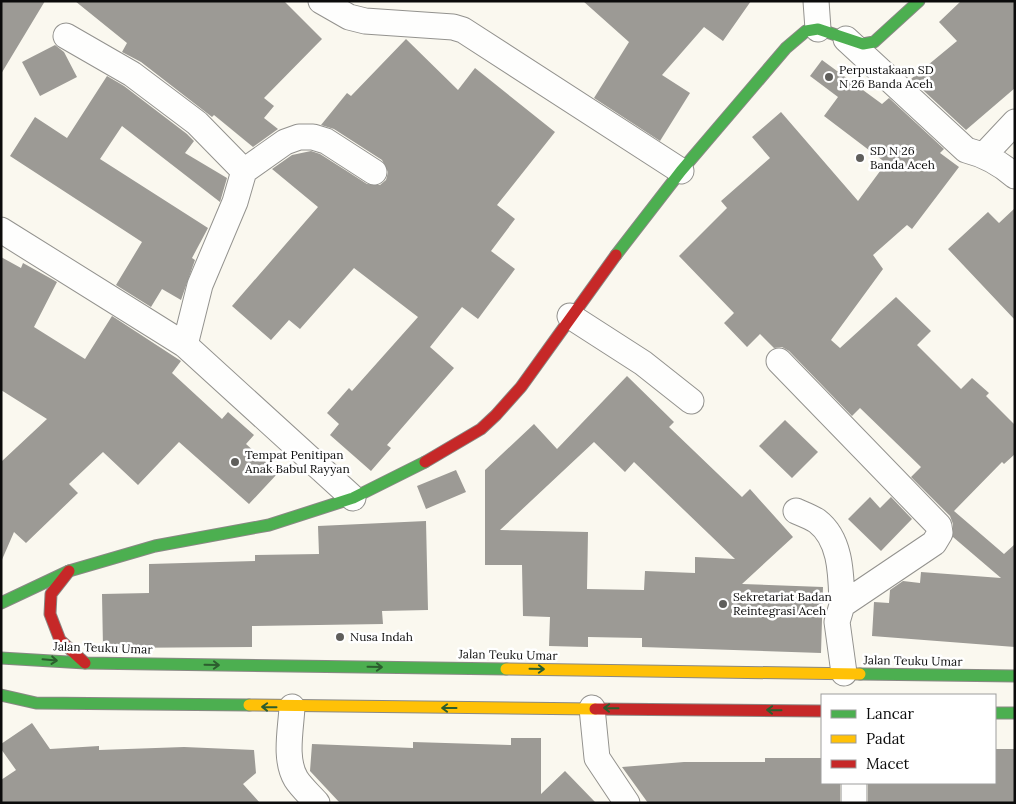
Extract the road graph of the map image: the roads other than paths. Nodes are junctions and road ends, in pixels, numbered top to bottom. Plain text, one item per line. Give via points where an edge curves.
1 (321, 1) edge
2 (816, 1) edge
3 (919, 1) edge
4 (818, 29) junction
5 (66, 36) dead end
6 (846, 39) junction
7 (1015, 122) edge
8 (984, 155) junction
9 (244, 171) junction
10 (680, 171) junction
11 (374, 172) dead end
12 (1015, 176) edge
13 (1, 230) edge
14 (570, 316) junction
15 (185, 345) junction
16 (779, 361) dead end
17 (691, 401) dead end
18 (354, 498) junction
19 (796, 511) dead end
20 (69, 571) junction
21 (1, 603) edge
22 (842, 605) junction
23 (1, 658) edge
24 (85, 663) junction
25 (844, 673) junction
26 (1015, 676) edge
27 (1, 695) edge
28 (292, 707) junction
29 (592, 708) junction
30 (821, 711) edge
31 (996, 713) edge
32 (1015, 713) edge
33 (854, 784) edge
34 (317, 803) edge
35 (627, 803) edge
36 (854, 803) edge

1 - 10 street via 350,17 365,21 453,26 463,30
2 - 4 street
3 - 6 main road via 874,42 863,44
4 - 6 main road
4 - 10 main road via 806,31 786,48
5 - 9 street via 132,74 197,124
6 - 8 street via 966,150
7 - 8 street
8 - 12 street
9 - 11 street via 285,142 312,137 326,141
9 - 15 street via 235,202 200,285
10 - 14 main road
13 - 15 street
14 - 17 street via 643,363
14 - 18 main road via 521,387 481,429 442,454
15 - 18 street
16 - 22 street via 939,526 940,533 934,543
18 - 20 main road via 269,524 155,546
19 - 22 street via 817,522 829,534 840,559
20 - 21 main road
20 - 24 main road via 51,594 50,614 60,640
22 - 25 street via 837,622
23 -> 24 main road, Jalan Teuku Umar
24 -> 25 main road, Jalan Teuku Umar
25 - 26 main road, Jalan Teuku Umar
28 -> 27 main road via 36,703
29 -> 28 main road
28 - 34 street via 289,748 292,769 296,779
30 -> 29 main road
29 - 35 street via 597,758
31 - 32 main road
33 - 36 street

